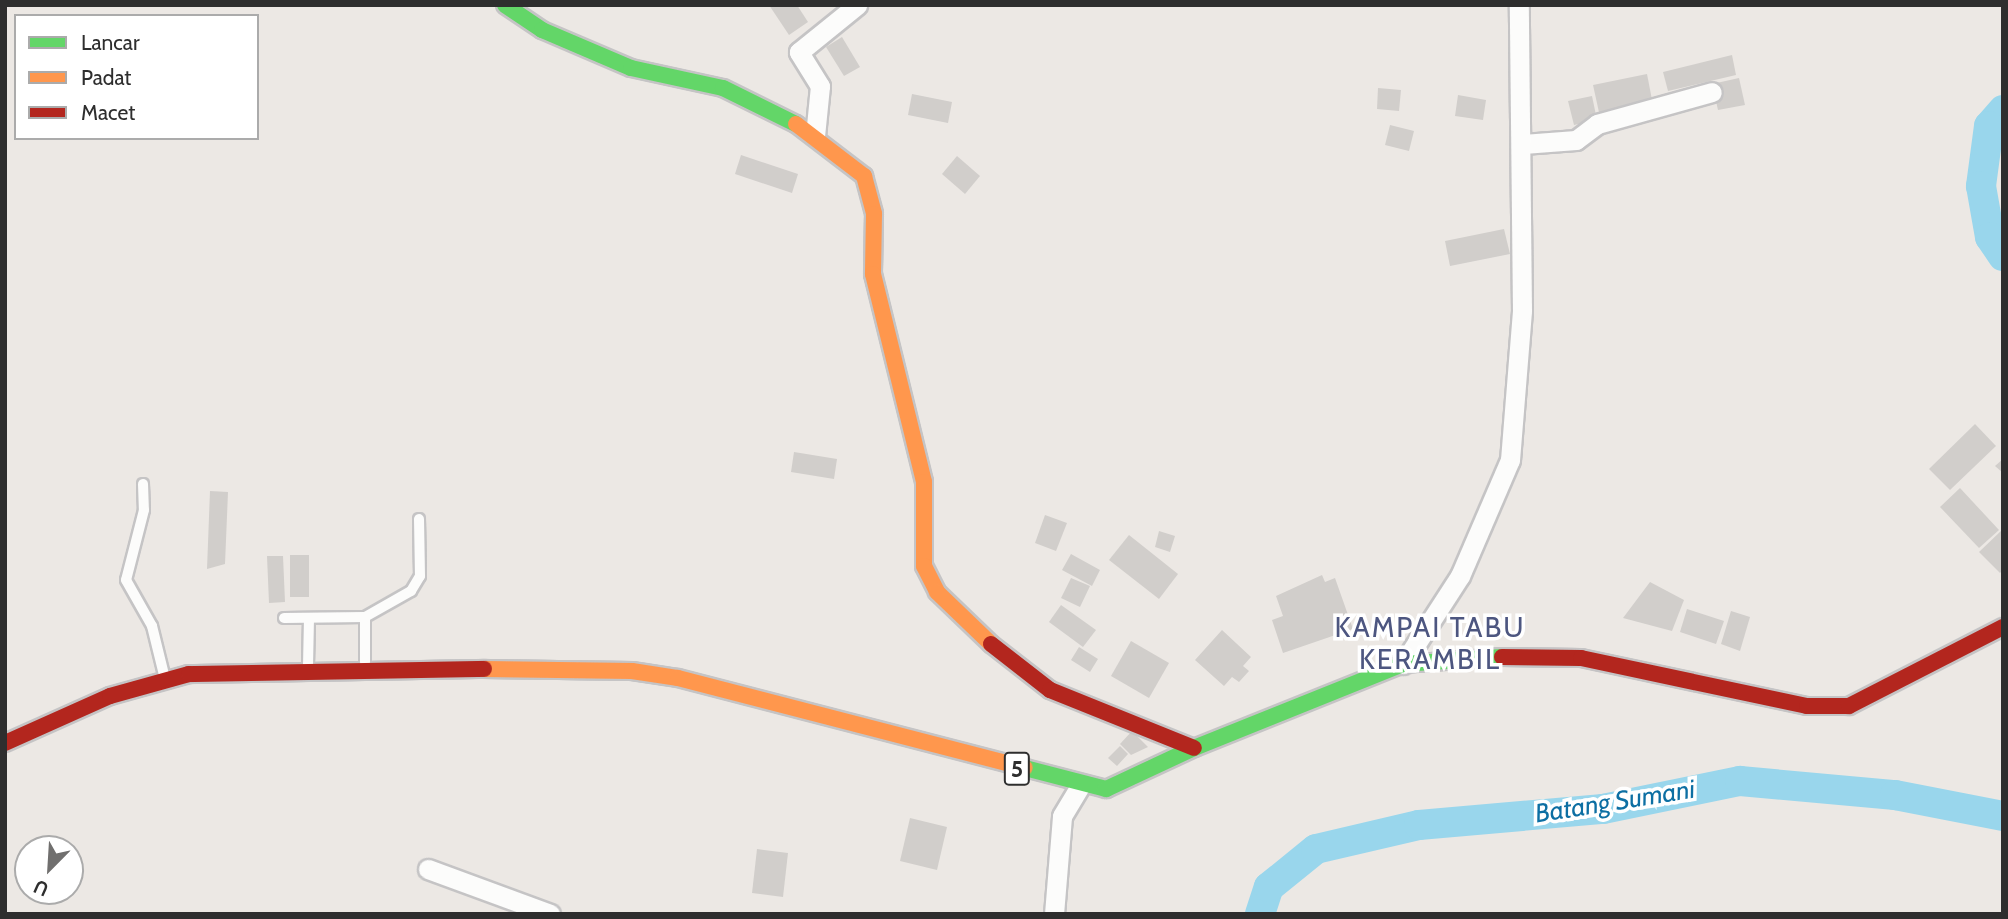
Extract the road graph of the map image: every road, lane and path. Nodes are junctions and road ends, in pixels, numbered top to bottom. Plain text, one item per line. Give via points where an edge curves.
1 (505, 5) edge
2 (857, 5) edge
3 (1519, 5) edge
4 (1712, 92) dead end
5 (815, 135) junction
6 (1523, 144) junction
7 (142, 484) dead end
8 (419, 519) dead end
9 (365, 617) junction
10 (284, 618) dead end
11 (309, 618) junction
12 (2002, 627) edge
13 (1403, 664) junction
14 (365, 669) junction
15 (308, 670) junction
16 (164, 678) junction
17 (5, 743) edge
18 (1194, 748) junction
19 (1080, 786) junction
20 (428, 869) dead end
21 (550, 914) edge
22 (1054, 914) edge

1 - 5 main road via 542,30 624,65 733,91 780,112
2 - 5 street via 799,52 820,86
3 - 6 street
4 - 6 street via 1597,124 1576,140
5 - 18 main road via 864,176 872,196 873,274 924,482 924,566 937,592 1006,659 1050,690
6 - 13 street via 1521,363 1510,460 1460,576
7 - 16 lane via 144,510 126,580 152,626
8 - 9 lane via 419,582
9 - 11 lane
9 - 14 lane
10 - 11 lane
11 - 15 lane
12 - 13 main road, 5 via 1849,706 1807,706 1581,658 1510,656
13 - 18 main road, 5
14 - 15 main road, 5
14 - 19 main road, 5 via 632,671 678,678
15 - 16 main road, 5
16 - 17 main road, 5 via 110,696
18 - 19 main road, 5 via 1105,789
19 - 22 street via 1062,816
20 - 21 street

